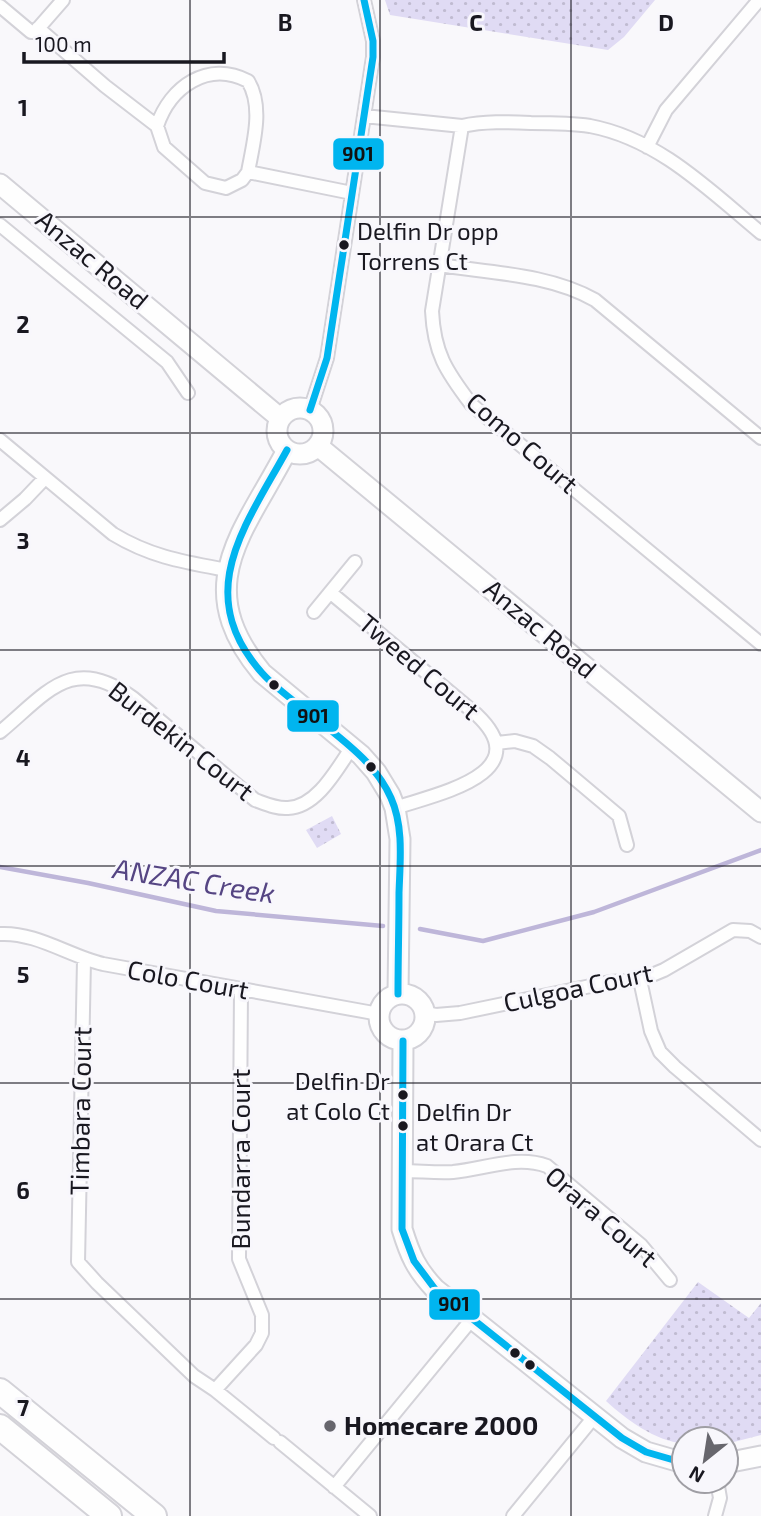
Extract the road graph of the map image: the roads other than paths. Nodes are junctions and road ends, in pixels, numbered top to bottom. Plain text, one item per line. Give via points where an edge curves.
1 (63, 0) edge
2 (364, 0) edge
3 (759, 0) edge
4 (0, 6) edge
5 (38, 28) junction
6 (364, 116) junction
7 (157, 126) junction
8 (462, 126) junction
9 (647, 147) junction
10 (248, 172) junction
11 (0, 184) edge
12 (352, 193) junction
13 (0, 226) edge
14 (761, 233) edge
15 (439, 265) junction
16 (188, 393) dead end
17 (310, 410) junction
18 (281, 418) junction
19 (761, 438) edge
20 (0, 440) edge
21 (318, 446) junction
22 (287, 450) junction
23 (45, 478) junction
24 (0, 520) edge
25 (355, 562) dead end
26 (227, 570) junction
27 (331, 593) junction
28 (314, 612) dead end
29 (761, 644) edge
30 (0, 732) edge
31 (497, 743) junction
32 (352, 747) junction
33 (395, 808) junction
34 (761, 812) edge
35 (627, 845) dead end
36 (0, 934) edge
37 (761, 937) edge
38 (84, 960) junction
39 (640, 980) junction
40 (241, 990) junction
41 (398, 994) junction
42 (425, 1013) junction
43 (379, 1014) junction
44 (402, 1041) junction
45 (761, 1140) edge
46 (402, 1171) junction
47 (670, 1280) dead end
48 (472, 1319) junction
49 (0, 1389) edge
50 (215, 1390) junction
51 (594, 1417) junction
52 (0, 1427) edge
53 (0, 1449) edge
54 (761, 1456) edge
55 (670, 1460) edge
56 (740, 1461) edge
57 (334, 1486) junction
58 (719, 1495) edge
59 (83, 1516) edge
60 (109, 1516) edge
61 (154, 1516) edge
62 (370, 1516) edge
63 (513, 1516) edge
64 (715, 1516) edge

1 - 5 street
2 - 6 street via 373,41
3 - 9 street via 666,110
4 - 5 street via 30,32
5 - 7 street
6 - 8 street
6 - 12 street
7 - 10 street via 164,146 205,183 226,188
7 - 10 street via 163,110 191,80 225,74 248,81 257,108
8 - 9 street via 528,122 592,127
8 - 15 street, Como Court
9 - 14 street via 685,170
10 - 12 street
11 - 18 street, Anzac Road
12 - 17 street via 327,358
13 - 16 street via 167,362
15 - 19 street via 575,288
15 - 29 street, Como Court via 432,311 434,338 441,360 471,404
17 - 18 street via 296,408
17 - 21 street via 323,427
18 - 22 street via 277,436
20 - 23 street
21 - 22 street via 304,454
21 - 34 street, Anzac Road
22 - 26 street via 237,540
23 - 24 street
23 - 26 street via 113,534 145,552
25 - 27 street
26 - 32 street via 230,618 248,657
27 - 28 street
27 - 31 street, Tweed Court via 477,715 491,728
30 - 32 street, Burdekin Court via 64,681 96,677 133,698 255,800 288,808 304,805
31 - 33 street, Tweed Court via 495,760 471,782
31 - 35 street via 533,746 550,758 619,816
32 - 33 street via 376,772
33 - 41 street via 400,839
36 - 38 street, Colo Court via 26,936
37 - 39 street, Culgoa Court via 733,930
38 - 40 street, Colo Court
38 - 50 street, Timbara Court via 78,1262 194,1376
39 - 42 street, Culgoa Court via 460,1013
39 - 45 street via 660,1052
40 - 43 street, Colo Court
40 - 50 street, Bundarra Court via 239,1259 262,1315 262,1333
41 - 42 street via 419,1000
41 - 43 street via 386,1000
42 - 44 street via 420,1033
43 - 44 street via 384,1032
44 - 46 street
46 - 47 street, Orara Court via 453,1171 519,1161 547,1166 642,1245
46 - 48 street via 402,1229 409,1251 419,1272
48 - 51 street
48 - 57 street
49 - 61 highway
50 - 57 street
51 - 55 street via 634,1446
51 - 63 street
52 - 60 highway
53 - 59 highway
54 - 56 street
57 - 62 street
58 - 64 street

